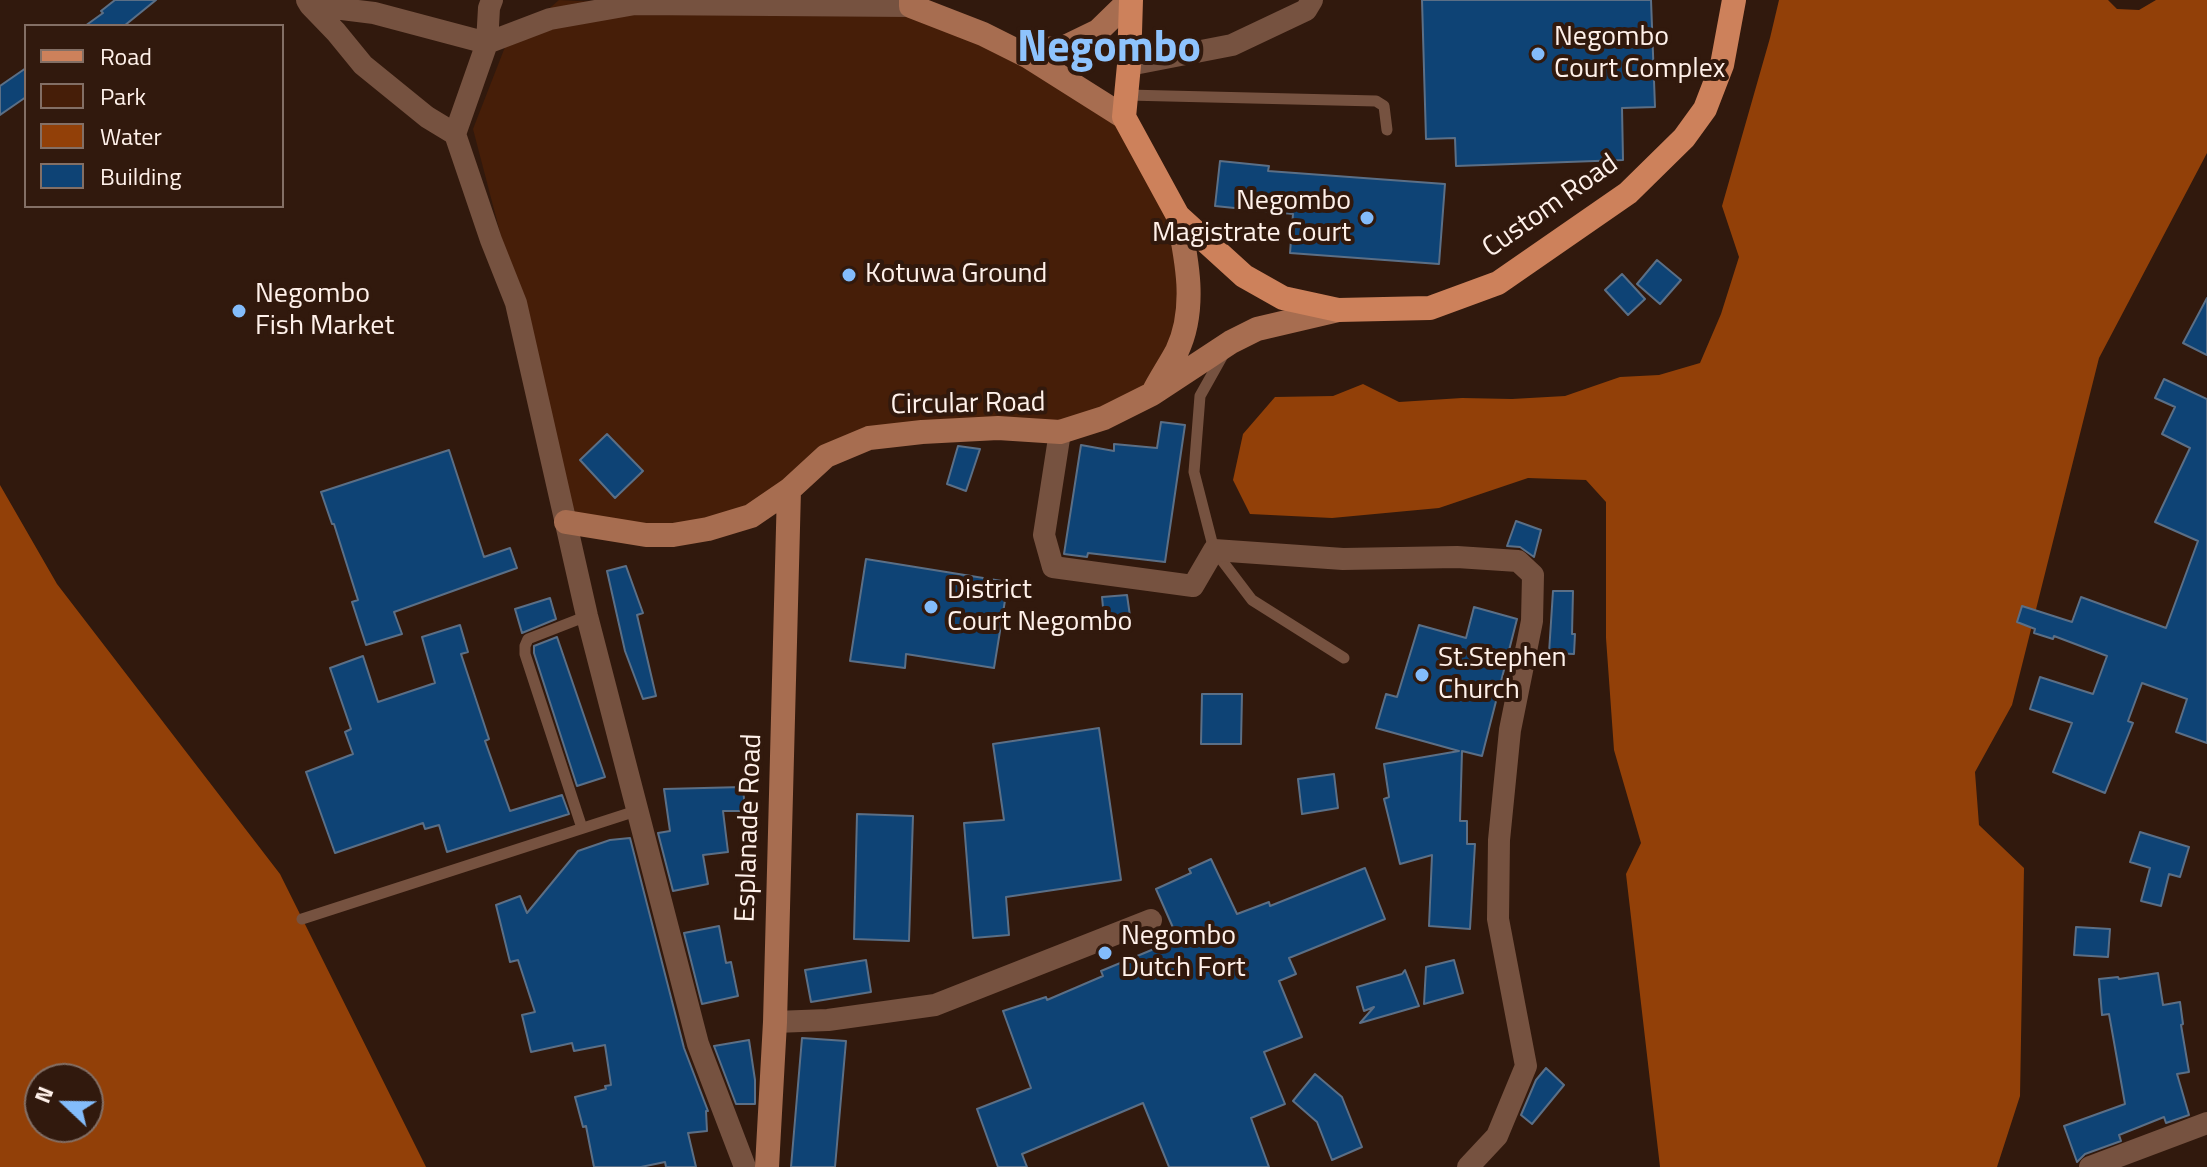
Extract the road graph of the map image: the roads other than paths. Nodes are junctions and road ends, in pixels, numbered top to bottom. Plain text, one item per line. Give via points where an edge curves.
1 (492, 0) edge
2 (1130, 0) edge
3 (1312, 0) edge
4 (1734, 0) edge
5 (308, 3) edge
6 (911, 3) edge
7 (487, 43) junction
8 (1020, 52) junction
9 (1129, 65) junction
10 (1125, 106) junction
11 (1387, 130) dead end
12 (455, 134) junction
13 (1178, 216) junction
14 (1338, 310) junction
15 (1231, 342) junction
16 (1152, 394) junction
17 (1060, 432) junction
18 (789, 490) junction
19 (566, 522) junction
20 (1214, 550) junction
21 (587, 616) junction
22 (1344, 658) dead end
23 (639, 810) junction
24 (582, 828) junction
25 (302, 919) dead end
26 (1151, 920) dead end
27 (775, 1022) junction
28 (2207, 1123) edge
29 (745, 1167) edge
30 (767, 1167) edge
31 (1468, 1167) edge
32 (2090, 1167) edge

1 - 7 street
2 - 8 street via 1098,31 1065,47
2 - 9 main road
3 - 9 street via 1306,10 1232,45
4 - 14 main road, Custom Road via 1722,65 1705,109 1684,138 1628,193 1498,283 1430,308
5 - 7 street via 374,13
5 - 12 street via 363,65
6 - 7 street via 635,4 550,19
6 - 8 street
7 - 12 street
8 - 10 street
9 - 10 main road
10 - 11 lane via 1376,101 1384,106
10 - 13 main road, Custom Road
12 - 19 street via 516,303
13 - 14 main road, Custom Road via 1244,276 1283,298
13 - 16 street via 1187,262 1188,309 1178,349
14 - 15 street, Circular Road via 1257,329
15 - 16 street, Circular Road
15 - 20 lane via 1200,396 1194,472
16 - 17 street, Circular Road
17 - 18 street, Circular Road via 998,428 869,438 826,456
17 - 20 street via 1044,535 1053,567 1193,586
18 - 19 street, Circular Road via 751,516 673,535
18 - 27 street, Esplanade Road
19 - 21 street
20 - 22 lane via 1252,600
20 - 31 street via 1343,559 1518,561 1533,575 1532,621 1510,730 1499,840 1498,919 1526,1066 1497,1136
21 - 23 street
21 - 24 lane via 528,639 525,646
23 - 24 lane
23 - 29 street via 698,1044
24 - 25 lane
26 - 27 street via 935,1005
27 - 30 street, Esplanade Road
28 - 32 street

